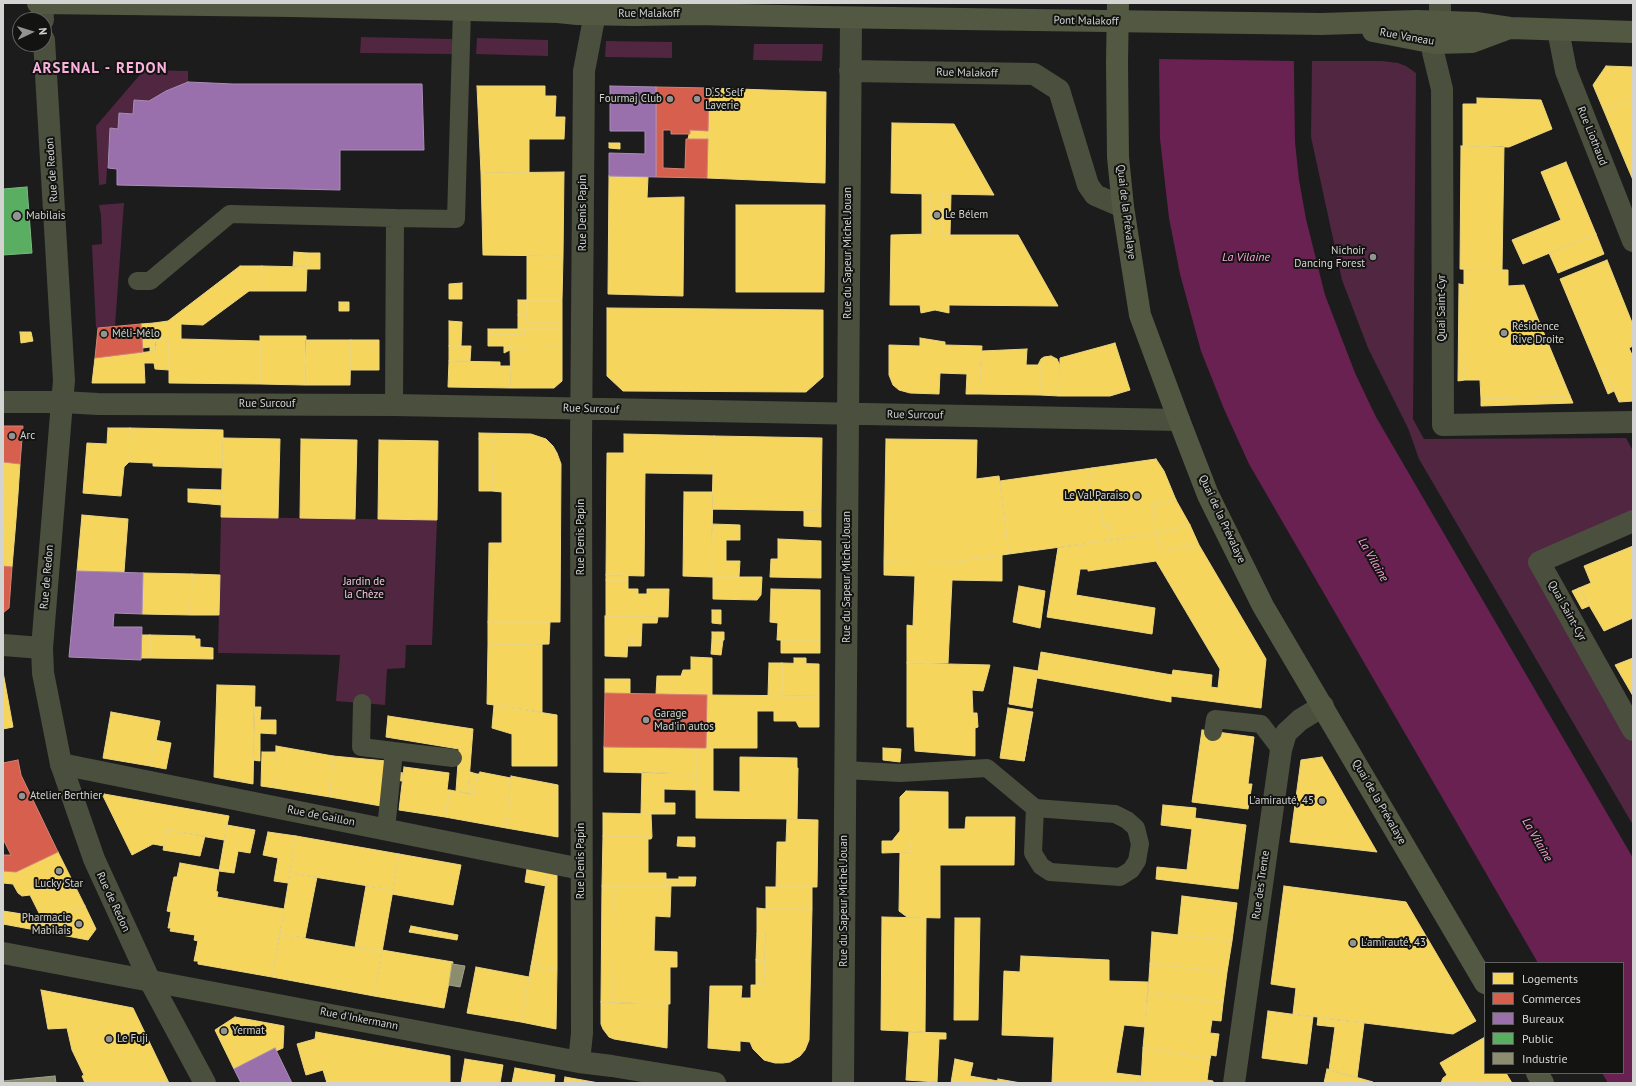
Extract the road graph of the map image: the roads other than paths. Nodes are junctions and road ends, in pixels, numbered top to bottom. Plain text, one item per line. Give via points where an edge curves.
1 (38, 3) edge
2 (42, 3) edge
3 (1118, 3) edge
4 (292, 4) edge
5 (602, 7) edge
6 (462, 10) junction
7 (851, 18) junction
8 (1438, 20) edge
9 (1321, 24) joint
10 (1558, 30) junction
11 (1633, 32) edge
12 (45, 52) edge
13 (850, 71) junction
14 (1124, 207) junction
15 (395, 218) junction
16 (1633, 241) edge
17 (137, 281) dead end
18 (3, 402) edge
19 (62, 402) junction
20 (394, 405) junction
21 (581, 409) junction
22 (848, 413) junction
23 (1179, 420) junction
24 (1633, 422) edge
25 (1633, 522) edge
26 (3, 645) edge
27 (42, 648) junction
28 (362, 703) dead end
29 (1323, 706) junction
30 (1633, 730) edge
31 (1213, 732) dead end
32 (1281, 750) junction
33 (394, 751) junction
34 (452, 758) dead end
35 (61, 764) junction
36 (845, 770) junction
37 (1035, 808) junction
38 (386, 829) junction
39 (581, 868) junction
40 (3, 953) edge
41 (149, 980) junction
42 (1484, 981) edge
43 (579, 1062) junction
44 (1538, 1074) edge
45 (205, 1083) edge
46 (715, 1083) edge
47 (843, 1083) edge
48 (1234, 1083) edge
49 (1543, 1083) edge

1 - 2 main road, Rue Malakoff
2 - 4 main road, Rue Malakoff
3 - 14 main road, Quai de la Prévalaye via 1118,157
4 - 6 main road, Rue Malakoff
5 - 6 main road, Rue Malakoff
5 - 7 main road, Rue Malakoff via 697,14
5 - 21 street, Rue Denis Papin via 584,71
6 - 15 lane via 456,219
7 - 9 main road, Pont Malakoff, bridge
7 - 13 street
8 - 9 main road, Rue Vaneau via 1385,34 1351,24
8 - 10 main road, Rue Vaneau via 1472,42 1510,28
8 - 24 street, Quai Saint-Cyr via 1433,52 1442,89 1443,425
10 - 11 main road, Rue Vaneau
10 - 16 street, Rue Liothaud via 1566,71
12 - 19 street, Rue de Redon via 63,357
13 - 14 street, Rue Malakoff via 1034,74 1058,90 1088,185 1095,195
13 - 22 street, Rue du Sapeur Michel Jouan
14 - 23 main road, Quai de la Prévalaye via 1140,316
15 - 17 lane via 230,214 150,281
15 - 20 lane
18 - 19 street, Rue Surcouf
19 - 20 street, Rue Surcouf
19 - 27 street, Rue de Redon
20 - 21 street, Rue Surcouf
21 - 22 street, Rue Surcouf
21 - 39 street, Rue Denis Papin
22 - 23 street, Rue Surcouf
22 - 36 street, Rue du Sapeur Michel Jouan
23 - 29 main road, Quai de la Prévalaye via 1208,495 1263,606
25 - 30 street, Quai Saint-Cyr via 1538,562
26 - 27 street
27 - 35 street, Rue de Redon via 43,673
28 - 33 lane via 360,747
29 - 32 street, Rue des Trente via 1300,720 1286,733
29 - 42 main road, Quai de la Prévalaye
31 - 32 lane via 1215,719 1261,724
32 - 48 street, Rue des Trente
33 - 34 lane
33 - 38 lane
35 - 38 street, Rue de Gaillon
35 - 41 street, Rue de Redon via 94,860
36 - 37 lane via 900,773 987,768
36 - 47 street, Rue du Sapeur Michel Jouan
37 - 37 lane via 1033,852 1041,866 1050,872 1120,877 1131,870 1137,862 1140,844 1136,828 1127,820 1115,814
38 - 39 street, Rue de Gaillon
39 - 43 street, Rue Denis Papin via 582,1033
40 - 41 street, Rue d'Inkermann
41 - 43 street, Rue d'Inkermann
41 - 45 street, Rue de Redon
43 - 46 street, Rue d'Inkermann
44 - 49 main road

